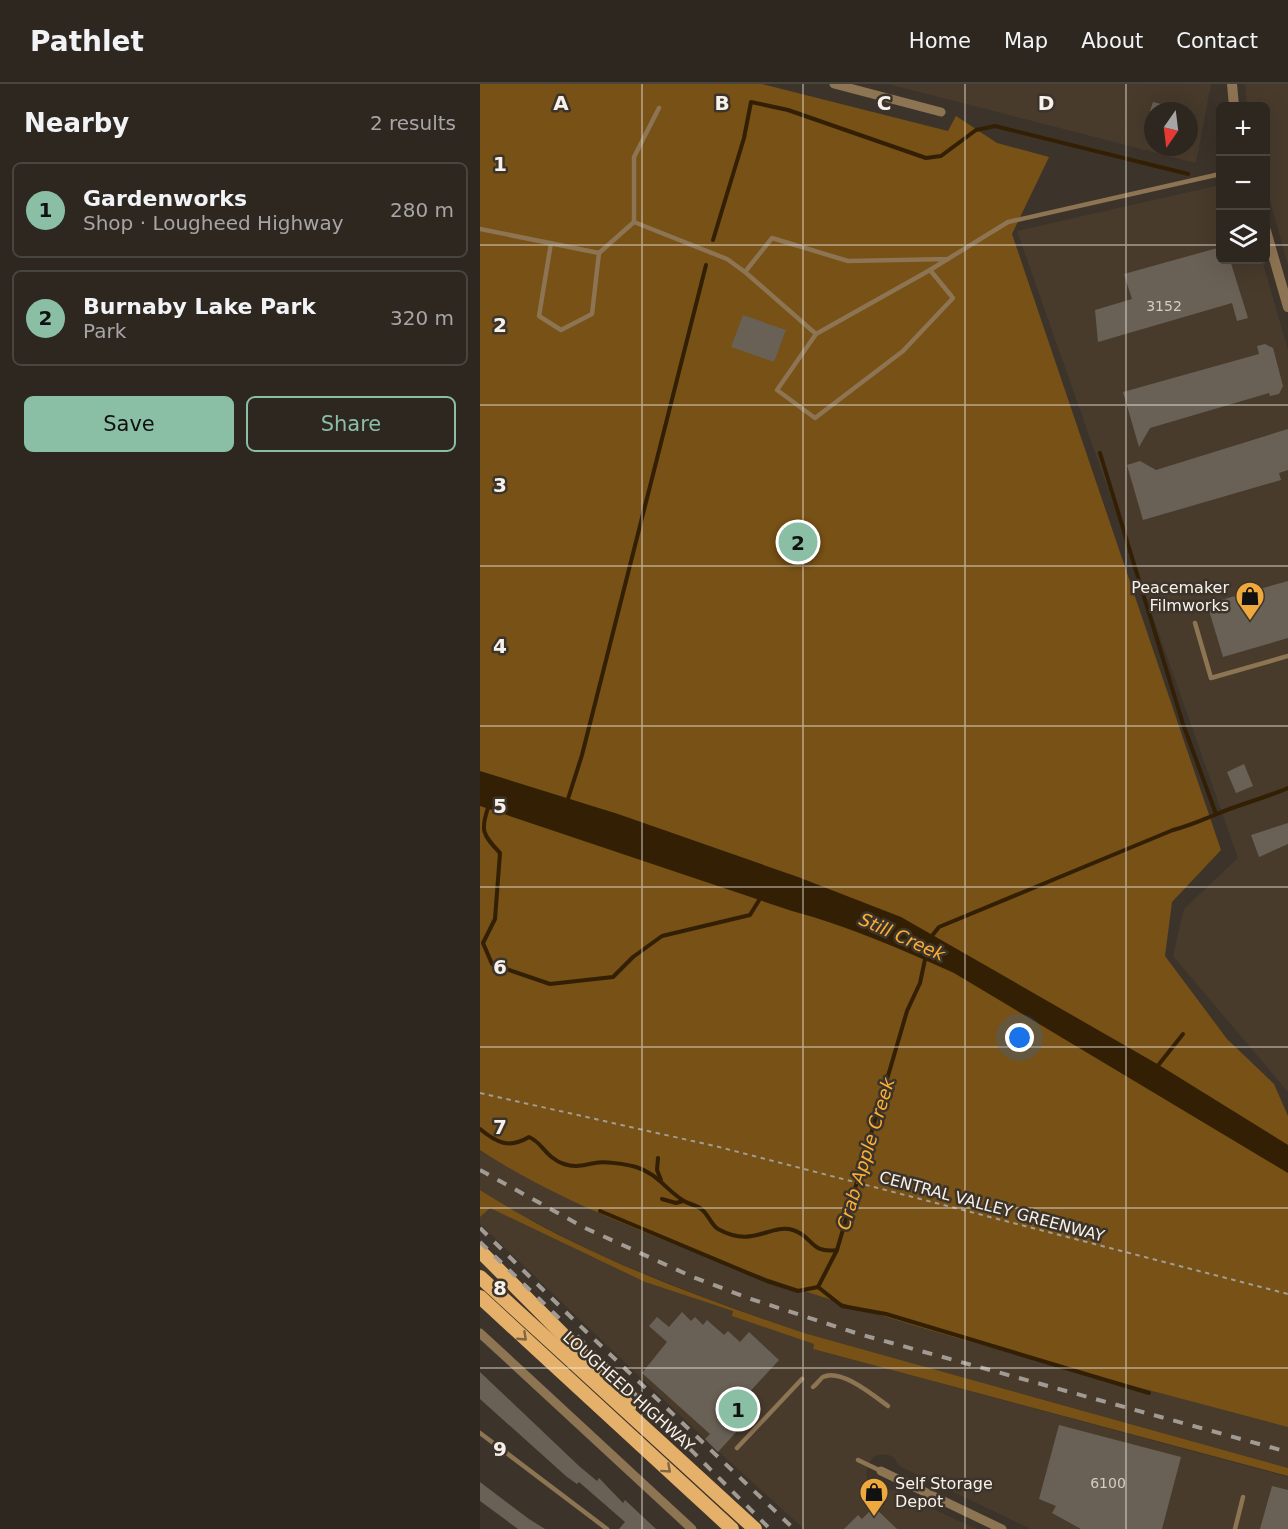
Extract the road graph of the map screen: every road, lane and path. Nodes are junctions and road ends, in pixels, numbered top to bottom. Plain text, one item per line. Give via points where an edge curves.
1 (834, 84) edge
2 (1232, 84) edge
3 (1234, 102) edge
4 (658, 108) dead end
5 (941, 112) dead end
6 (1216, 175) edge
7 (634, 222) junction
8 (480, 229) edge
9 (550, 243) junction
10 (1270, 245) edge
11 (599, 253) junction
12 (948, 259) junction
13 (930, 270) junction
14 (745, 272) junction
15 (1288, 307) edge
16 (816, 334) junction
17 (1195, 623) dead end
18 (1288, 656) edge
19 (480, 1093) edge
20 (480, 1251) edge
21 (480, 1277) edge
22 (1288, 1294) edge
23 (480, 1297) edge
24 (480, 1333) edge
25 (802, 1379) dead end
26 (813, 1388) dead end
27 (888, 1406) dead end
28 (642, 1426) junction
29 (480, 1433) edge
30 (736, 1448) dead end
31 (858, 1460) dead end
32 (881, 1471) joint
33 (1243, 1497) dead end
34 (607, 1529) edge
35 (692, 1529) edge
36 (732, 1529) edge
37 (755, 1529) edge
38 (1002, 1529) edge
39 (1235, 1529) edge

1 - 5 street
2 - 3 street
4 - 7 lane via 633,157
6 - 12 lane via 1008,222
7 - 11 lane
7 - 14 lane via 727,259
8 - 9 lane
9 - 11 lane
9 - 11 lane via 539,315 561,330 592,314
10 - 15 street
12 - 13 lane
12 - 14 lane via 848,261 772,238
13 - 16 lane
13 - 16 lane via 953,298 903,351 815,418 777,390
14 - 16 lane
17 - 18 lane via 1211,678
19 - 22 path, CENTRAL VALLEY GREENWAY via 845,1179
20 - 28 main road via 618,1390
21 - 28 main road, LOUGHEED HIGHWAY
23 -> 36 main road, LOUGHEED HIGHWAY
24 - 35 street
25 - 30 lane
26 - 27 lane via 824,1377 834,1375 849,1380
28 - 37 main road, LOUGHEED HIGHWAY
29 - 34 lane
31 - 32 lane
32 - 38 street
33 - 39 lane

